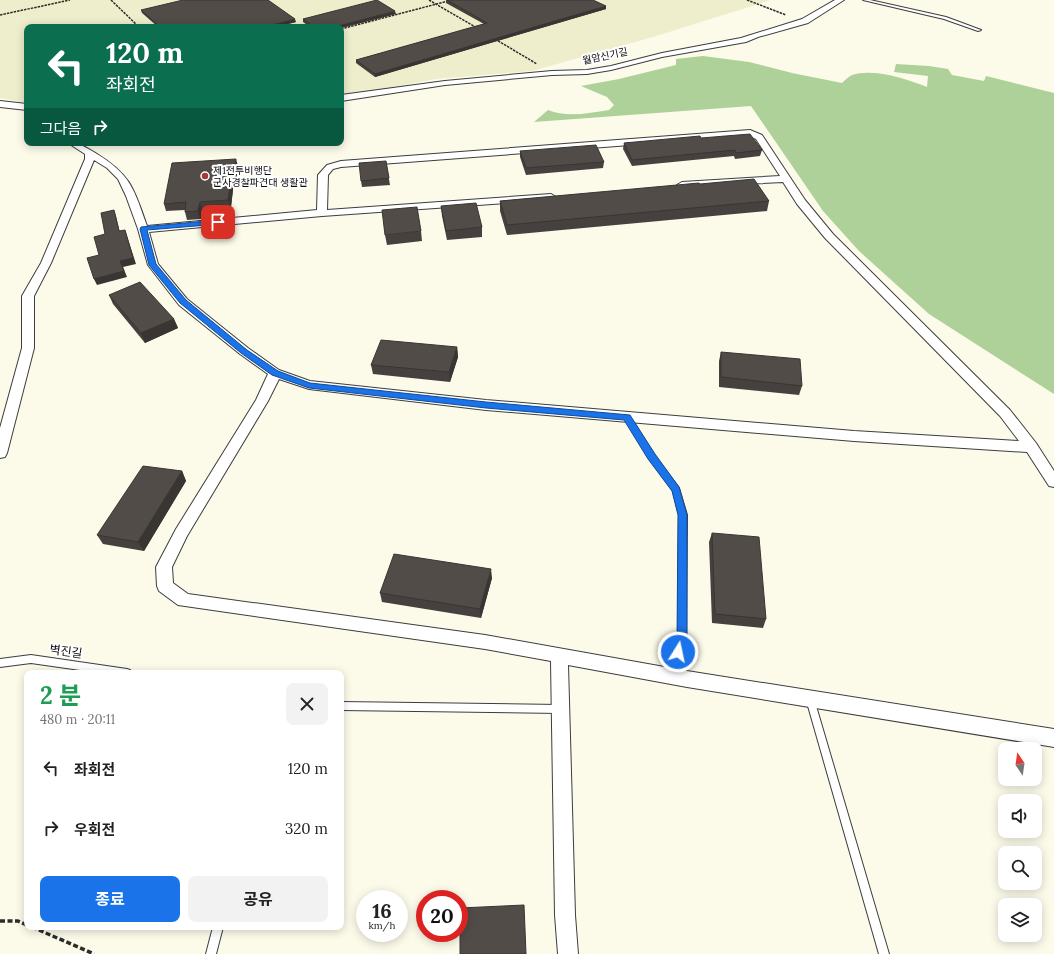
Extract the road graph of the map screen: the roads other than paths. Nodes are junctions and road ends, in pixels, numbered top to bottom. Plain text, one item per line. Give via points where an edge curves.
1 (840, 0) edge
2 (865, 0) edge
3 (979, 30) dead end
4 (344, 98) edge
5 (0, 104) edge
6 (13, 106) junction
7 (24, 107) edge
8 (24, 113) edge
9 (78, 146) edge
10 (89, 153) junction
11 (786, 179) junction
12 (668, 186) edge
13 (558, 196) edge
14 (322, 213) junction
15 (143, 229) junction
16 (275, 373) junction
17 (627, 417) junction
18 (1031, 447) junction
19 (0, 453) edge
20 (1054, 482) edge
21 (559, 656) junction
22 (0, 663) edge
23 (107, 670) edge
24 (672, 676) junction
25 (810, 698) junction
26 (344, 706) edge
27 (561, 710) junction
28 (1054, 738) edge
29 (217, 930) edge
30 (211, 954) edge
31 (568, 954) edge
32 (884, 954) edge

1 - 4 street, 월암신기길 via 805,21 742,40 662,54 611,68 445,82
2 - 3 lane via 944,18
5 - 6 street
6 - 7 street
6 - 8 street
9 - 10 street
10 - 15 street via 110,166 122,178
10 - 19 street via 90,159 46,263 28,296 28,348
11 - 12 street
11 - 14 street via 759,137 750,133 733,134 341,164 330,167 324,175
11 - 18 street via 829,236 1004,413
13 - 14 street
14 - 15 street
15 - 16 street via 153,265 183,302
16 - 17 street via 309,385 486,405
16 - 21 street via 262,401 181,533 164,567 165,586 184,600 485,642
17 - 18 street
17 - 24 lane via 676,490 683,515 682,641
18 - 20 street
21 - 24 street
21 - 27 street
22 - 23 lane, 벽진길 via 31,659
24 - 25 street
25 - 28 street
25 - 32 lane
26 - 27 lane
27 - 31 street
29 - 30 lane

